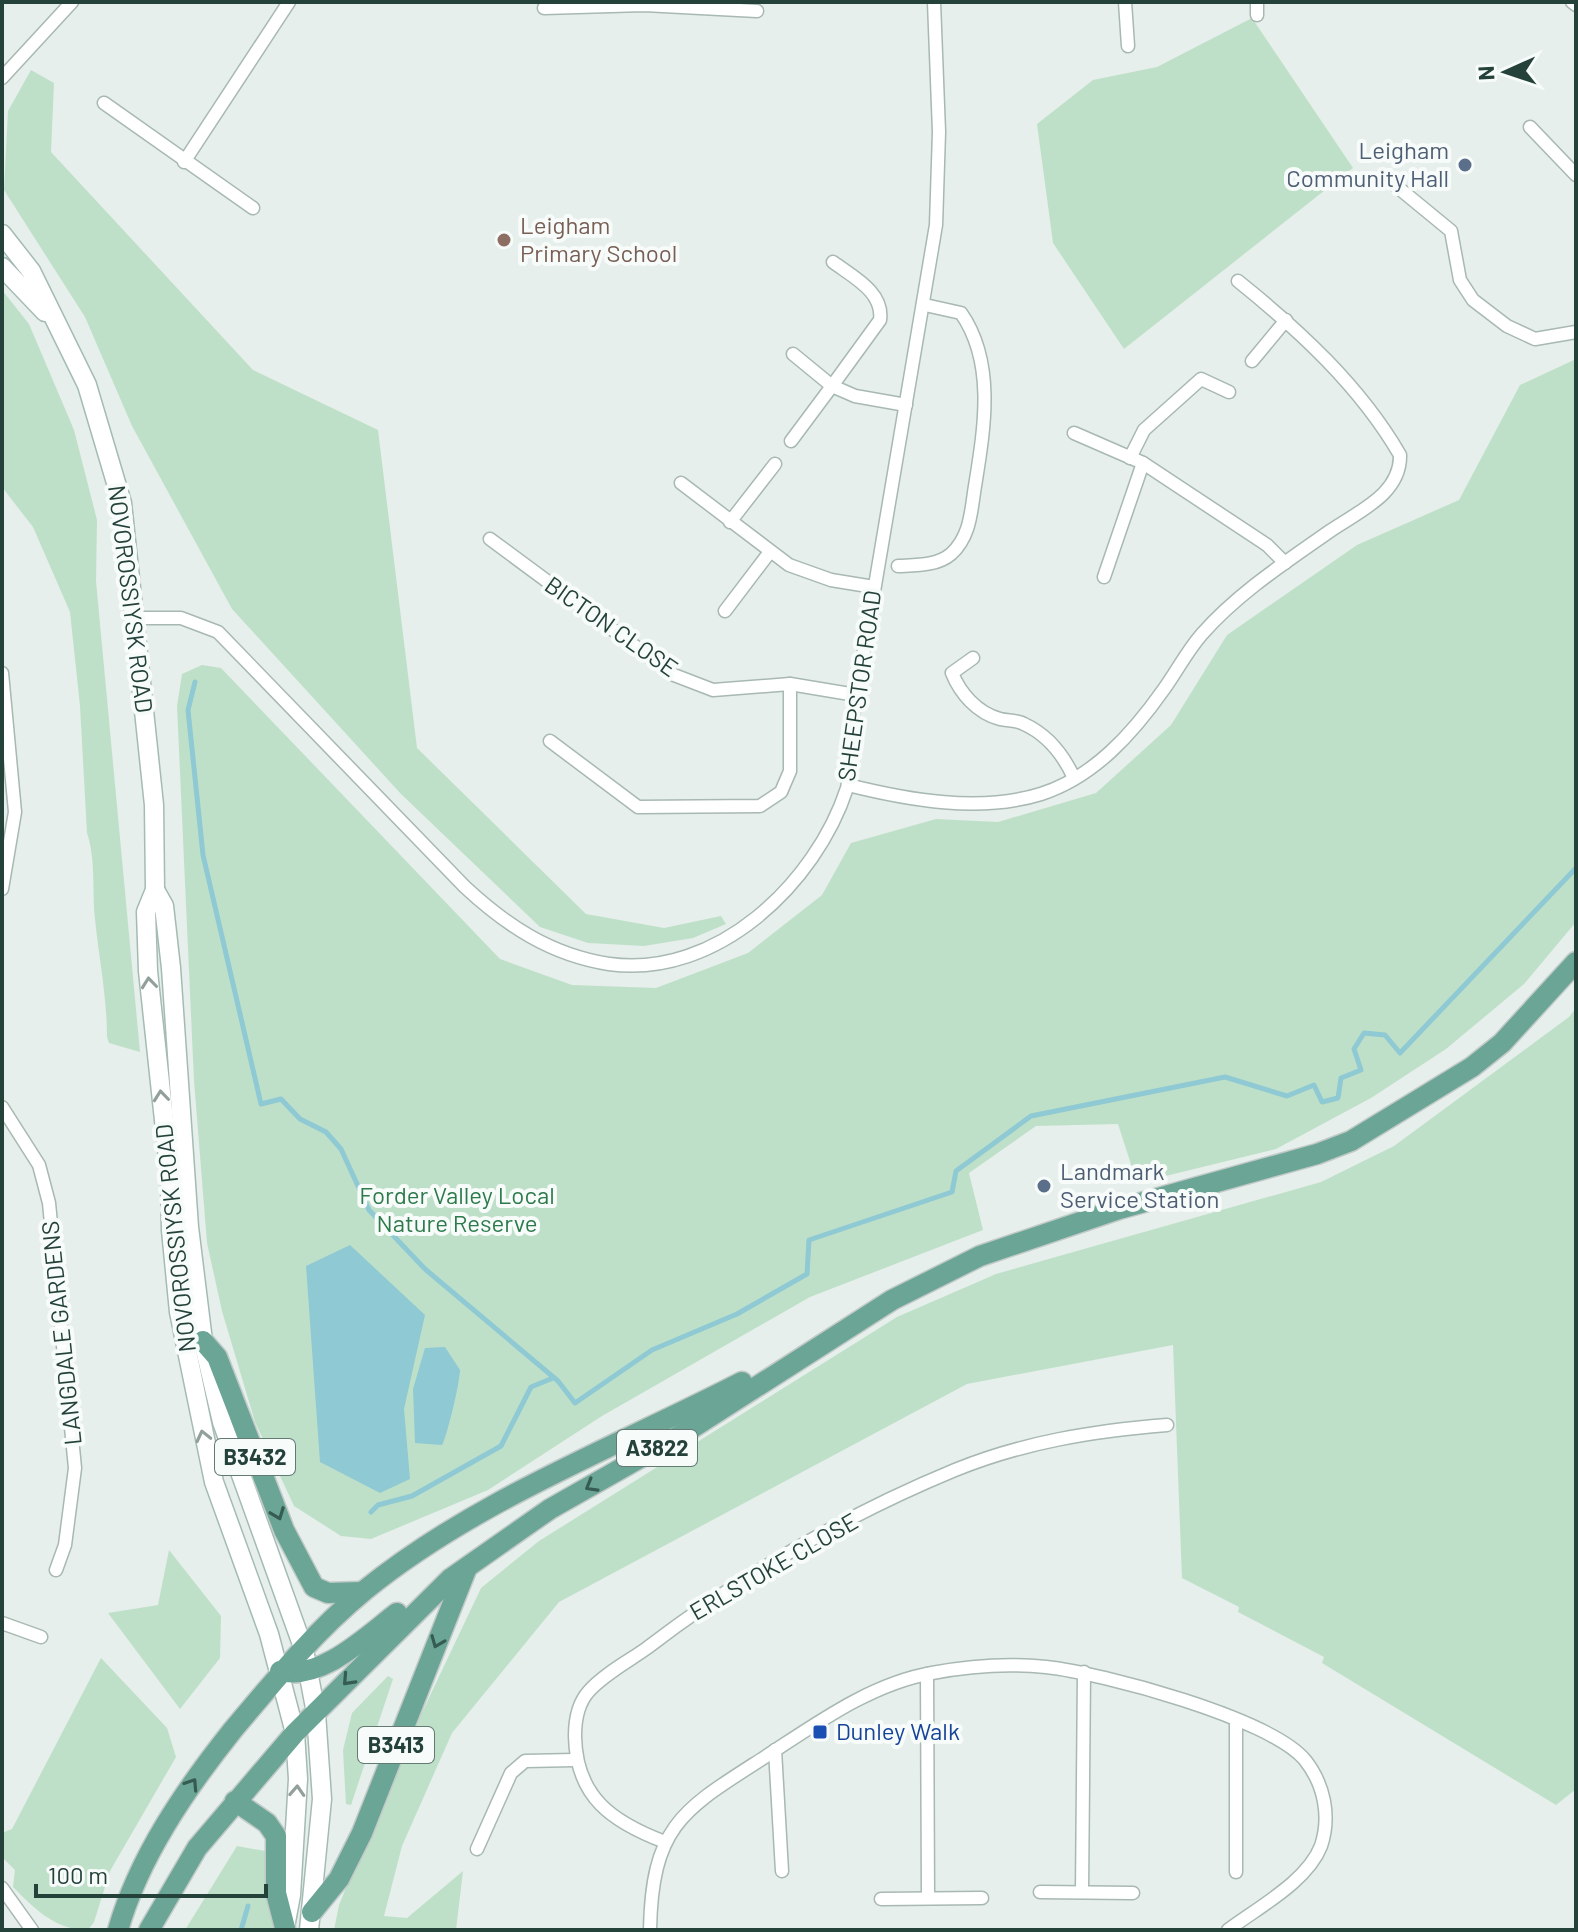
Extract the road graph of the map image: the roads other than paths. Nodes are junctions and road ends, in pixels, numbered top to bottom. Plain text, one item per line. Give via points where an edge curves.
1 (72, 2) edge
2 (289, 2) edge
3 (934, 2) edge
4 (1125, 2) edge
5 (644, 3) edge
6 (544, 8) dead end
7 (757, 11) dead end
8 (1128, 46) dead end
9 (2, 78) edge
10 (104, 103) dead end
11 (1530, 127) dead end
12 (184, 162) junction
13 (1576, 175) edge
14 (1395, 185) dead end
15 (253, 208) dead end
16 (2, 234) edge
17 (833, 262) dead end
18 (2, 267) edge
19 (1238, 281) dead end
20 (925, 305) junction
21 (53, 319) junction
22 (1286, 320) junction
23 (1576, 332) edge
24 (793, 354) dead end
25 (1252, 361) dead end
26 (832, 386) junction
27 (1229, 392) dead end
28 (906, 405) junction
29 (1074, 433) dead end
30 (791, 441) dead end
31 (1130, 458) junction
32 (1143, 463) junction
33 (775, 464) dead end
34 (681, 483) dead end
35 (730, 522) junction
36 (490, 539) dead end
37 (769, 553) junction
38 (1285, 563) junction
39 (898, 566) dead end
40 (1104, 577) dead end
41 (874, 587) junction
42 (725, 611) dead end
43 (136, 618) junction
44 (973, 658) dead end
45 (2, 673) edge
46 (790, 684) junction
47 (856, 695) junction
48 (550, 741) dead end
49 (1074, 778) junction
50 (848, 785) junction
51 (8, 810) edge
52 (2, 889) edge
53 (155, 890) junction
54 (1576, 962) edge
55 (2, 1107) edge
56 (848, 1327) junction
57 (203, 1341) junction
58 (1167, 1425) dead end
59 (56, 1570) dead end
60 (458, 1574) junction
61 (362, 1592) junction
62 (2, 1623) edge
63 (41, 1637) dead end
64 (304, 1650) junction
65 (308, 1670) junction
66 (280, 1671) junction
67 (1084, 1672) junction
68 (927, 1674) junction
69 (316, 1713) junction
70 (1236, 1720) junction
71 (295, 1733) junction
72 (775, 1750) junction
73 (575, 1760) junction
74 (235, 1801) junction
75 (665, 1842) junction
76 (477, 1849) dead end
77 (782, 1871) dead end
78 (1236, 1872) dead end
79 (2, 1888) edge
80 (1040, 1892) dead end
81 (1082, 1892) junction
82 (1133, 1893) dead end
83 (928, 1898) junction
84 (982, 1898) dead end
85 (881, 1899) dead end
86 (310, 1921) edge
87 (30, 1926) edge
88 (285, 1929) edge
89 (41, 1930) edge
90 (118, 1930) edge
91 (149, 1930) edge
92 (650, 1930) edge
93 (1228, 1930) edge

1 - 9 street
2 - 12 street
3 - 20 street, SHEEPSTOR ROAD via 939,161
4 - 8 street
5 - 6 street
5 - 7 street
10 - 12 street
11 - 13 street
12 - 15 street
14 - 23 street via 1451,231 1460,280 1473,300 1535,339
16 - 21 main road, NOVOROSSIYSK ROAD / B3432 via 31,271
17 - 26 street via 879,298 881,310 880,320
18 - 21 main road, NOVOROSSIYSK ROAD / B3432
19 - 22 street
20 - 28 street, SHEEPSTOR ROAD
20 - 39 street via 961,313 968,322 979,360 985,422 968,531 951,554 931,563
21 - 43 main road, NOVOROSSIYSK ROAD / B3432 via 87,385 118,489
22 - 25 street
22 - 38 street via 1353,390 1393,443 1400,468 1388,489
24 - 26 street
26 - 28 street
26 - 30 street
27 - 31 street via 1201,379 1144,430
28 - 41 street, SHEEPSTOR ROAD
29 - 31 street
31 - 32 street
32 - 38 street via 1267,545
32 - 40 street
33 - 35 street
34 - 35 street
35 - 37 street
36 - 46 street, BICTON CLOSE via 674,675 713,690
37 - 41 street via 803,572
37 - 42 street
38 - 49 street via 1203,633 1128,735
41 - 47 street, SHEEPSTOR ROAD
43 - 50 street, SHEEPSTOR ROAD via 181,618 218,632 495,915 528,936 585,959 652,963 714,943 743,927 806,869
43 - 53 main road, NOVOROSSIYSK ROAD / B3432 via 154,805
44 - 49 street via 952,673 960,692 997,719 1022,722 1046,737
45 - 51 street
46 - 47 street, BICTON CLOSE
46 - 48 street via 790,771 781,792 760,806 638,807
47 - 50 street, SHEEPSTOR ROAD via 847,751
49 - 50 street via 1042,794 990,802 932,800
51 - 52 street
53 - 57 main road, NOVOROSSIYSK ROAD / B3432 via 164,906
66 -> 53 main road, NOVOROSSIYSK ROAD via 214,1482 179,1312 148,971 146,912
54 - 56 main road, A3822 via 1472,1067 1351,1141 980,1256
55 - 59 street, LANGDALE GARDENS via 39,1165 49,1203 75,1468 65,1545
56 -> 60 main road, A3822 via 689,1430 550,1509
56 - 61 main road, A3822 via 456,1528
57 -> 61 main road, B3432 via 217,1357 284,1530 314,1587 328,1593
57 - 64 main road, NOVOROSSIYSK ROAD / B3432 via 222,1422
58 - 73 street, ERLSTOKE CLOSE via 1070,1434 1014,1450 955,1470 804,1545 698,1609 588,1692 575,1719
60 - 65 main road via 427,1587 357,1644
60 -> 69 main road, A3822
60 -> 86 main road, B3413 via 362,1833
61 - 64 main road, A3822
62 - 63 street
64 - 65 main road, NOVOROSSIYSK ROAD
64 - 66 main road, A3822
65 - 66 main road
65 - 69 main road, NOVOROSSIYSK ROAD
66 - 71 main road, NOVOROSSIYSK ROAD
90 -> 66 main road, A3822 via 139,1873 196,1776
67 - 68 street via 1002,1665
67 - 70 street via 1149,1688
67 - 81 street
68 - 72 street via 857,1699
68 - 83 street
69 - 71 main road, A3822
69 - 86 main road, NOVOROSSIYSK ROAD / B3413 via 322,1799
70 - 78 street
70 - 93 street via 1303,1758 1321,1788 1326,1813 1315,1858
71 - 74 main road, A3822
88 -> 71 main road, NOVOROSSIYSK ROAD via 298,1784
72 - 75 street via 693,1803
72 - 77 street
73 - 75 street, ERLSTOKE CLOSE via 598,1803 636,1831
73 - 76 street via 525,1761 511,1773
74 - 88 main road via 267,1823 276,1836 276,1893
74 - 91 main road, A3822 via 197,1848
75 - 92 street via 655,1873
79 - 87 street
80 - 81 street
81 - 82 street
83 - 84 street
83 - 85 street
87 - 89 street

